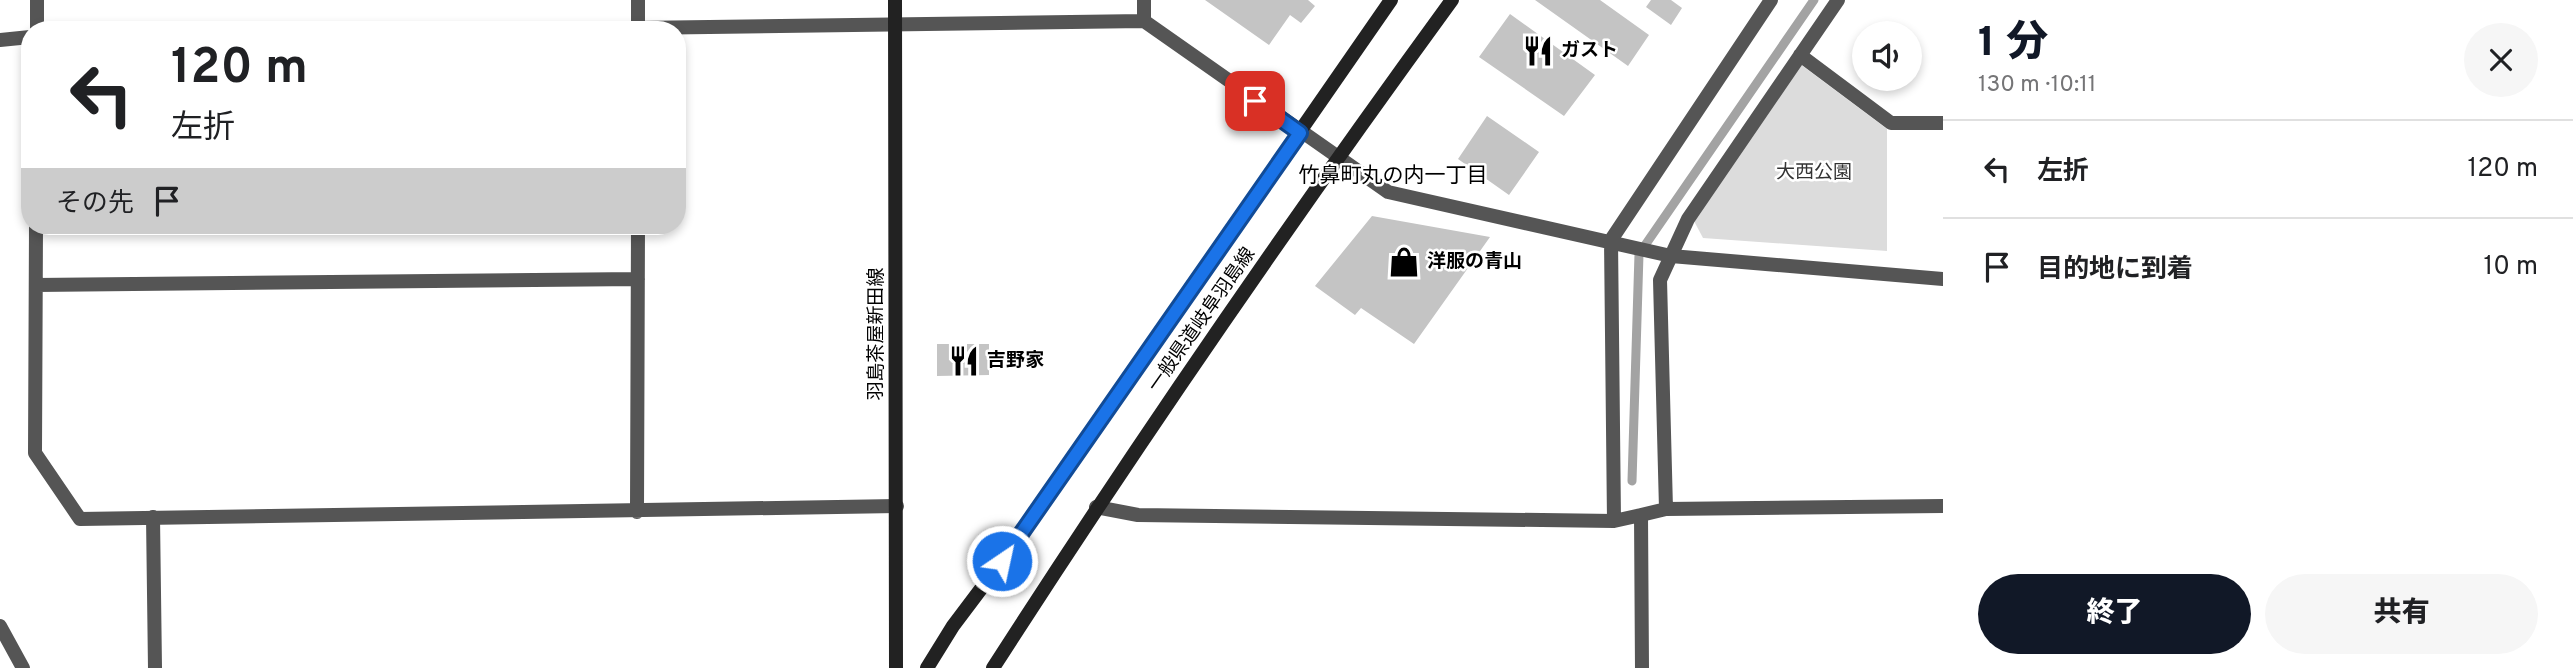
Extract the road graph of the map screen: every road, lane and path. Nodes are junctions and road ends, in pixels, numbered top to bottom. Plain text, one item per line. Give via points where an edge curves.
1 (37, 0) edge
2 (638, 0) edge
3 (895, 0) edge
4 (1144, 0) edge
5 (1391, 0) edge
6 (1452, 0) edge
7 (1771, 0) edge
8 (1838, 0) edge
9 (37, 21) edge
10 (638, 21) edge
11 (1144, 21) junction
12 (895, 23) junction
13 (686, 28) edge
14 (21, 38) edge
15 (0, 40) edge
16 (1800, 55) junction
17 (1943, 123) edge
18 (1300, 133) junction
19 (1337, 158) junction
20 (36, 235) edge
21 (638, 235) edge
22 (1611, 240) junction
23 (1663, 255) junction
24 (638, 279) junction
25 (1943, 279) edge
26 (36, 285) junction
27 (897, 506) junction
28 (1943, 506) edge
29 (1096, 507) junction
30 (1666, 509) junction
31 (637, 512) junction
32 (1641, 515) junction
33 (153, 517) junction
34 (1614, 521) junction
35 (0, 626) edge
36 (23, 668) edge
37 (155, 668) edge
38 (896, 668) edge
39 (927, 668) edge
40 (993, 668) edge
41 (1642, 668) edge

1 - 9 street
2 - 10 street
3 - 12 main road, 羽島茶屋新田線
4 - 11 street
5 - 18 main road, 一般県道岐阜羽島線
6 - 19 main road, 一般県道岐阜羽島線
7 - 22 street
8 - 16 street
11 - 12 street
11 - 18 street
12 - 13 street
12 - 27 main road, 羽島茶屋新田線
14 - 15 street
16 - 17 street via 1891,123
16 - 23 street
18 - 19 street
18 - 39 main road, 一般県道岐阜羽島線
19 - 22 street via 1388,192
19 - 29 main road, 一般県道岐阜羽島線
20 - 26 street
21 - 24 street
22 - 23 street
22 - 34 street
23 - 25 street
23 - 30 street
24 - 26 street
24 - 31 street
26 - 33 street via 35,453 80,519
27 - 31 street
27 - 38 main road, 羽島茶屋新田線
28 - 30 street
29 - 34 street via 1138,515
29 - 40 main road, 一般県道岐阜羽島線
30 - 32 street
31 - 33 street
32 - 34 street
32 - 41 street
33 - 37 street
35 - 36 street

